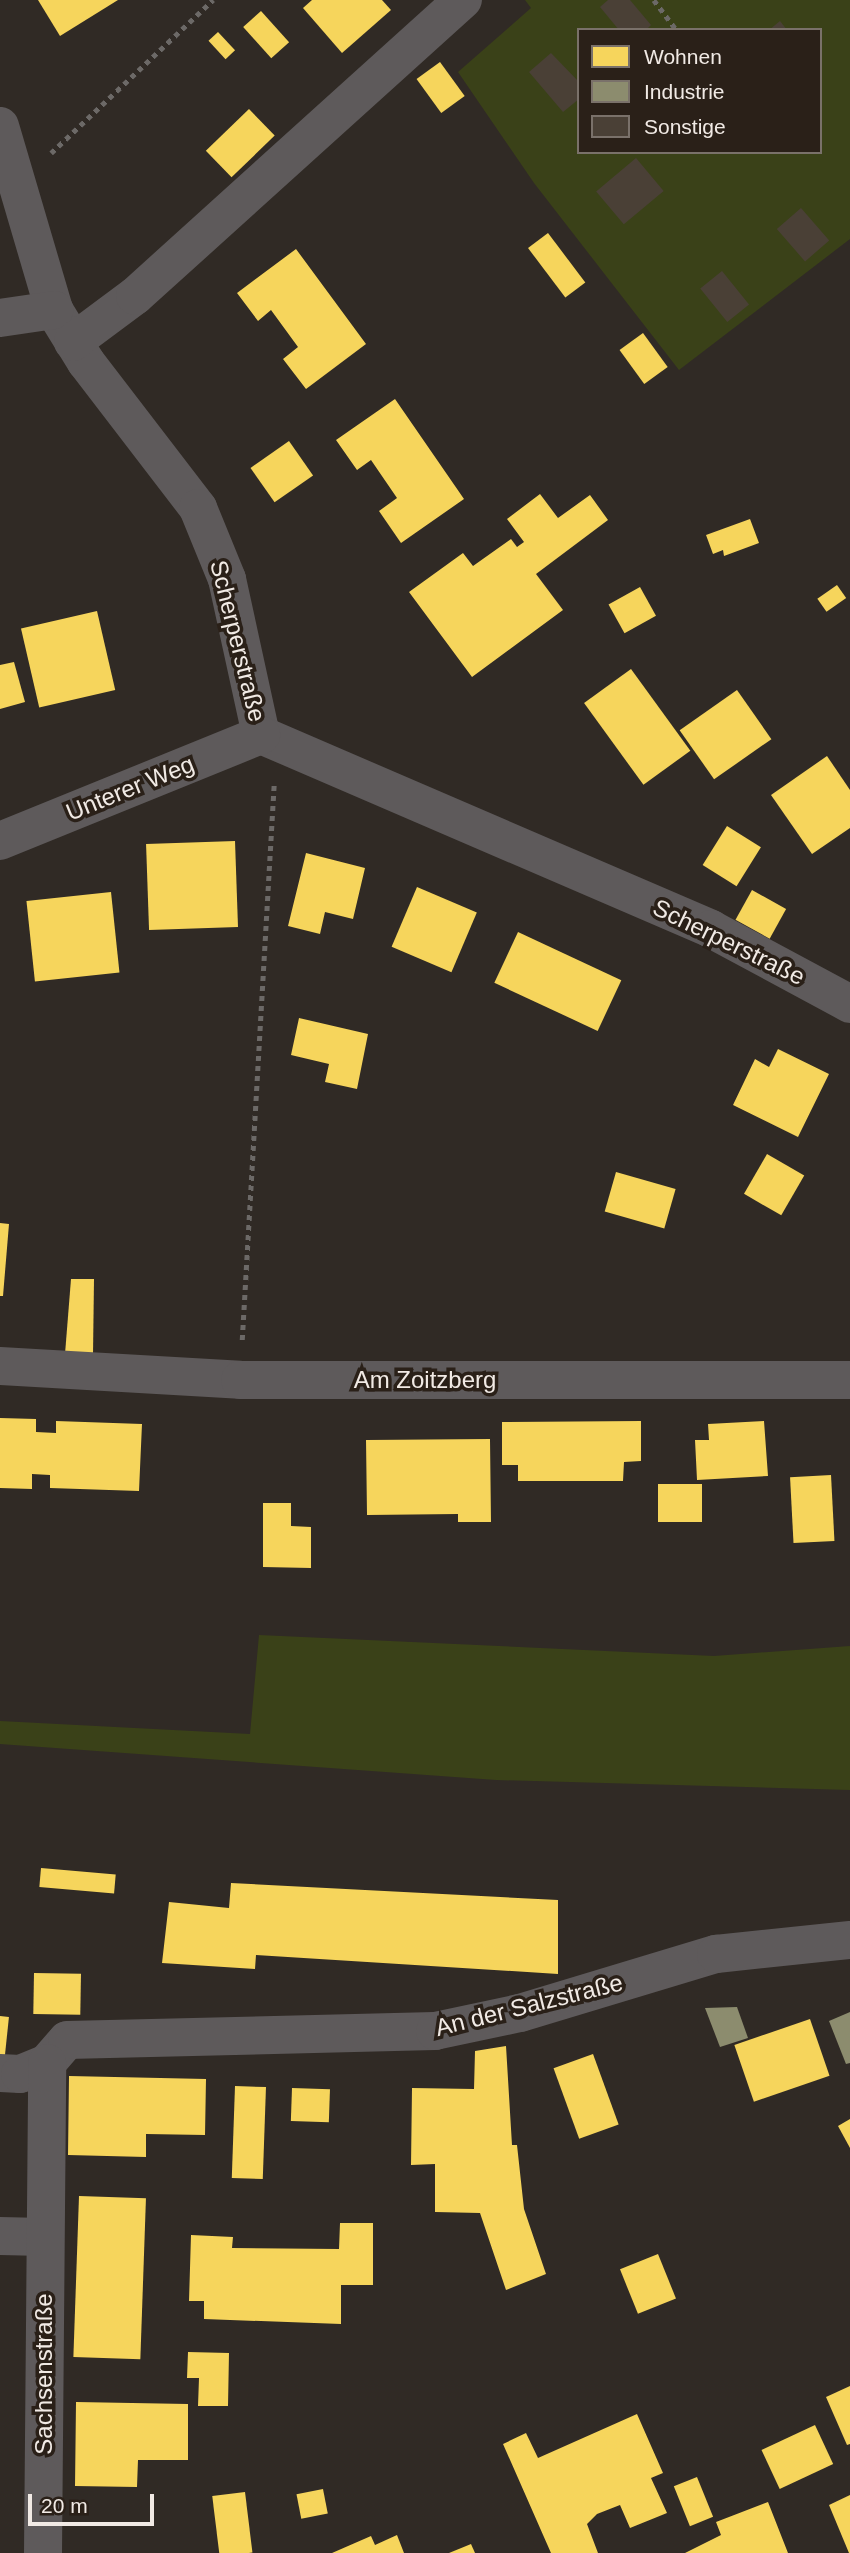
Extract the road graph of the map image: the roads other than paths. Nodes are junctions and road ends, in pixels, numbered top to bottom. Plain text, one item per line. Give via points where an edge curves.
1 (463, 0) edge
2 (0, 126) edge
3 (54, 310) junction
4 (0, 318) edge
5 (73, 342) junction
6 (268, 738) junction
7 (0, 841) edge
8 (850, 1004) edge
9 (0, 1366) edge
10 (850, 1380) edge
11 (850, 1940) edge
12 (47, 2063) junction
13 (0, 2073) edge
14 (0, 2236) edge
15 (44, 2237) junction
16 (44, 2553) edge

1 - 5 street via 135,296
2 - 3 street, Scherperstraße
3 - 4 street
3 - 5 street, Scherperstraße
5 - 6 street, Scherperstraße via 198,508 227,579
6 - 7 street, Unterer Weg
6 - 8 street, Scherperstraße via 711,929
9 - 10 street, Am Zoitzberg via 240,1380
11 - 12 street, An der Salzstraße via 716,1954 520,2013 435,2031 67,2040
12 - 13 street via 20,2074
12 - 15 street, Sachsenstraße
14 - 15 street
15 - 16 street, Sachsenstraße

